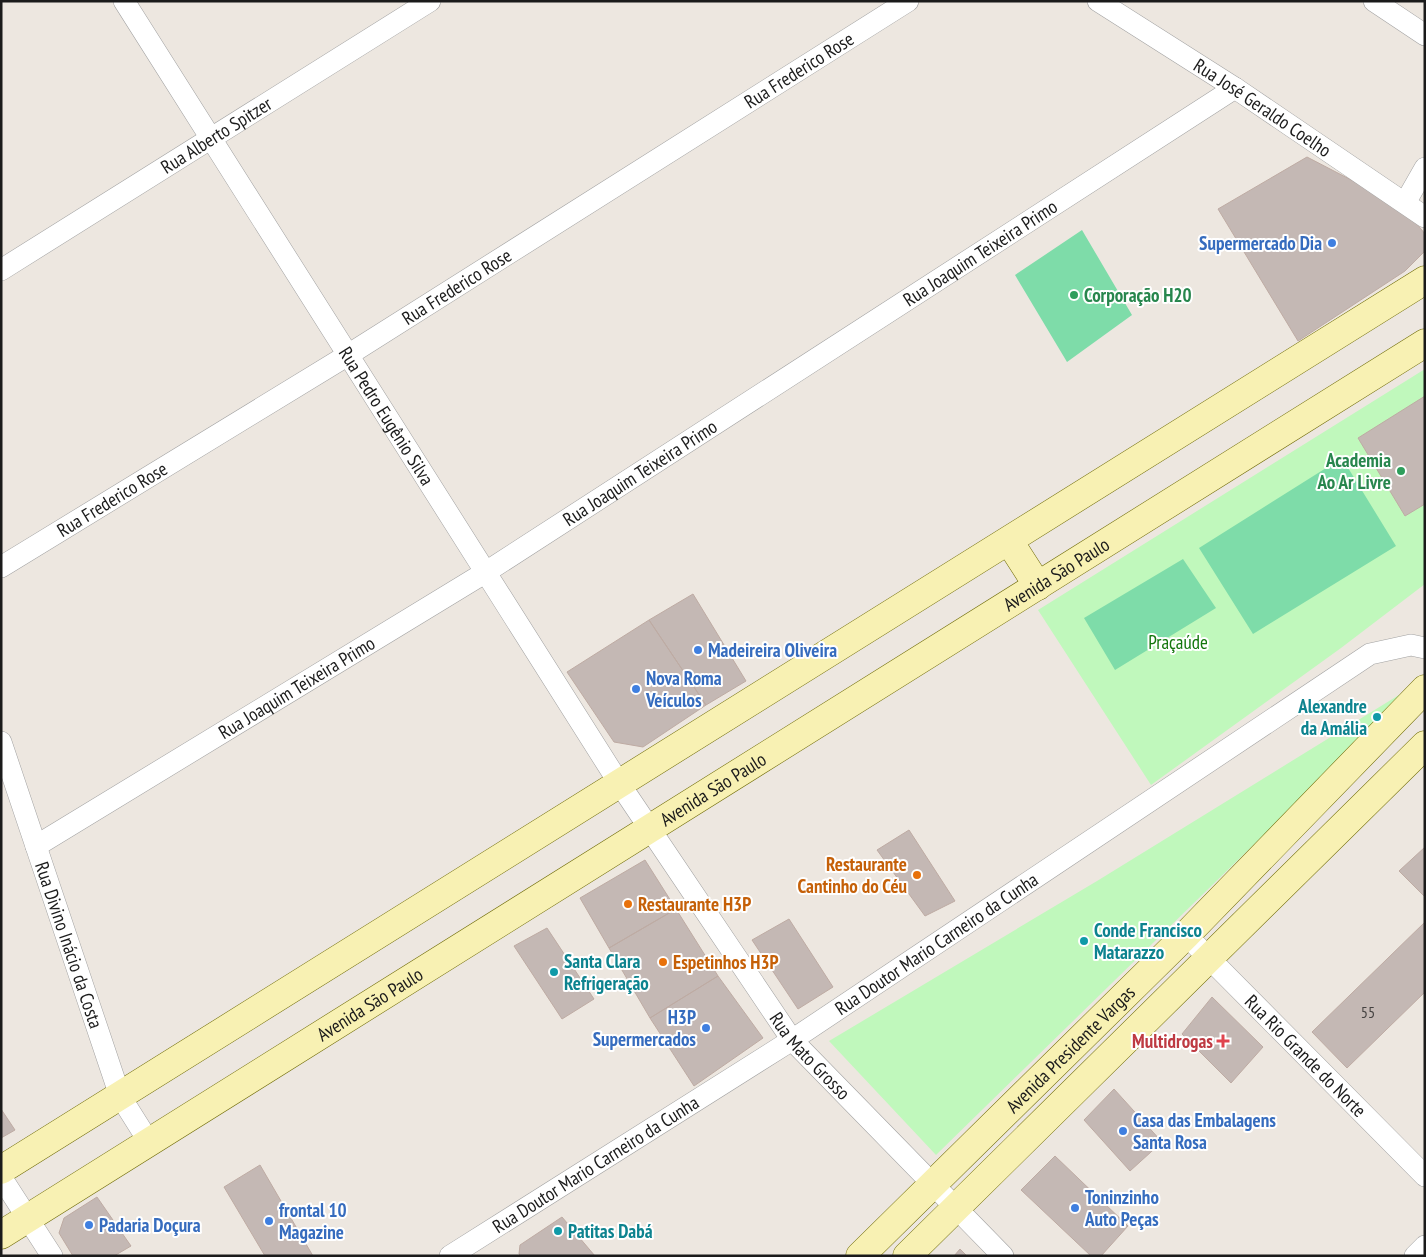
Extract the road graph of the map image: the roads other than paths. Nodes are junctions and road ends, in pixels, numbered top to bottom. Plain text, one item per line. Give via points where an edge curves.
1 (124, 1) edge
2 (430, 1) edge
3 (908, 1) edge
4 (1098, 1) edge
5 (1374, 1) edge
6 (1425, 35) edge
7 (1235, 88) junction
8 (212, 139) junction
9 (1425, 168) edge
10 (1405, 203) junction
11 (1425, 217) edge
12 (1, 270) edge
13 (1425, 280) edge
14 (1425, 343) edge
15 (348, 354) junction
16 (1009, 541) junction
17 (1, 566) edge
18 (486, 572) junction
19 (1038, 586) junction
20 (1425, 648) edge
21 (1425, 689) edge
22 (1, 742) edge
23 (1425, 745) edge
24 (620, 783) junction
25 (651, 829) junction
26 (36, 846) junction
27 (1186, 936) junction
28 (1208, 959) junction
29 (792, 1040) junction
30 (120, 1096) junction
31 (149, 1142) junction
32 (1, 1170) edge
33 (1425, 1176) edge
34 (1, 1177) edge
35 (933, 1185) junction
36 (957, 1207) junction
37 (28, 1218) junction
38 (1, 1235) edge
39 (1425, 1246) edge
40 (476, 1249) edge
41 (52, 1256) edge
42 (450, 1256) edge
43 (860, 1256) edge
44 (907, 1256) edge
45 (1003, 1256) edge
46 (1415, 1256) edge

1 - 8 street, Rua Pedro Eugênio Silva
2 - 8 street, Rua Alberto Spitzer
3 - 15 street, Rua Frederico Rose
4 - 7 street, Rua José Geraldo Coelho
5 - 6 street
7 - 10 street, Rua José Geraldo Coelho
7 - 18 street, Rua Joaquim Teixeira Primo
8 - 12 street, Rua Alberto Spitzer
8 - 15 street, Rua Pedro Eugênio Silva
9 - 10 street
10 - 11 street, Rua José Geraldo Coelho
13 - 16 main road
14 - 19 main road, Avenida São Paulo
15 - 17 street, Rua Frederico Rose
15 - 18 street, Rua Pedro Eugênio Silva
16 - 19 main road
16 - 24 main road
18 - 24 street, Rua Pedro Eugênio Silva
18 - 26 street, Rua Joaquim Teixeira Primo
19 - 25 main road, Avenida São Paulo
20 - 29 street, Rua Doutor Mario Carneiro da Cunha via 1411,645 1370,654
21 - 27 main road, Avenida Presidente Vargas
22 - 26 street, Rua Divino Inácio da Costa
23 - 28 main road, Avenida Presidente Vargas
24 - 25 street, Rua Pedro Eugênio Silva
24 - 30 main road
25 - 29 street, Rua Mato Grosso
25 - 31 main road, Avenida São Paulo
26 - 30 street, Rua Divino Inácio da Costa
27 - 28 street, Rua Rio Grande do Norte
27 - 35 main road, Avenida Presidente Vargas
28 - 33 street, Rua Rio Grande do Norte
28 - 36 main road, Avenida Presidente Vargas
29 - 35 street, Rua Mato Grosso
29 - 40 street, Rua Doutor Mario Carneiro da Cunha
30 - 31 street, Rua Divino Inácio da Costa
30 - 32 main road
31 - 37 main road, Avenida São Paulo
34 - 37 street
35 - 36 street, Rua Mato Grosso
35 - 43 main road, Avenida Presidente Vargas
36 - 44 main road, Avenida Presidente Vargas
36 - 45 street, Rua Mato Grosso
37 - 38 main road, Avenida São Paulo
37 - 41 street
39 - 46 street
40 - 42 street, Rua Doutor Mario Carneiro da Cunha

